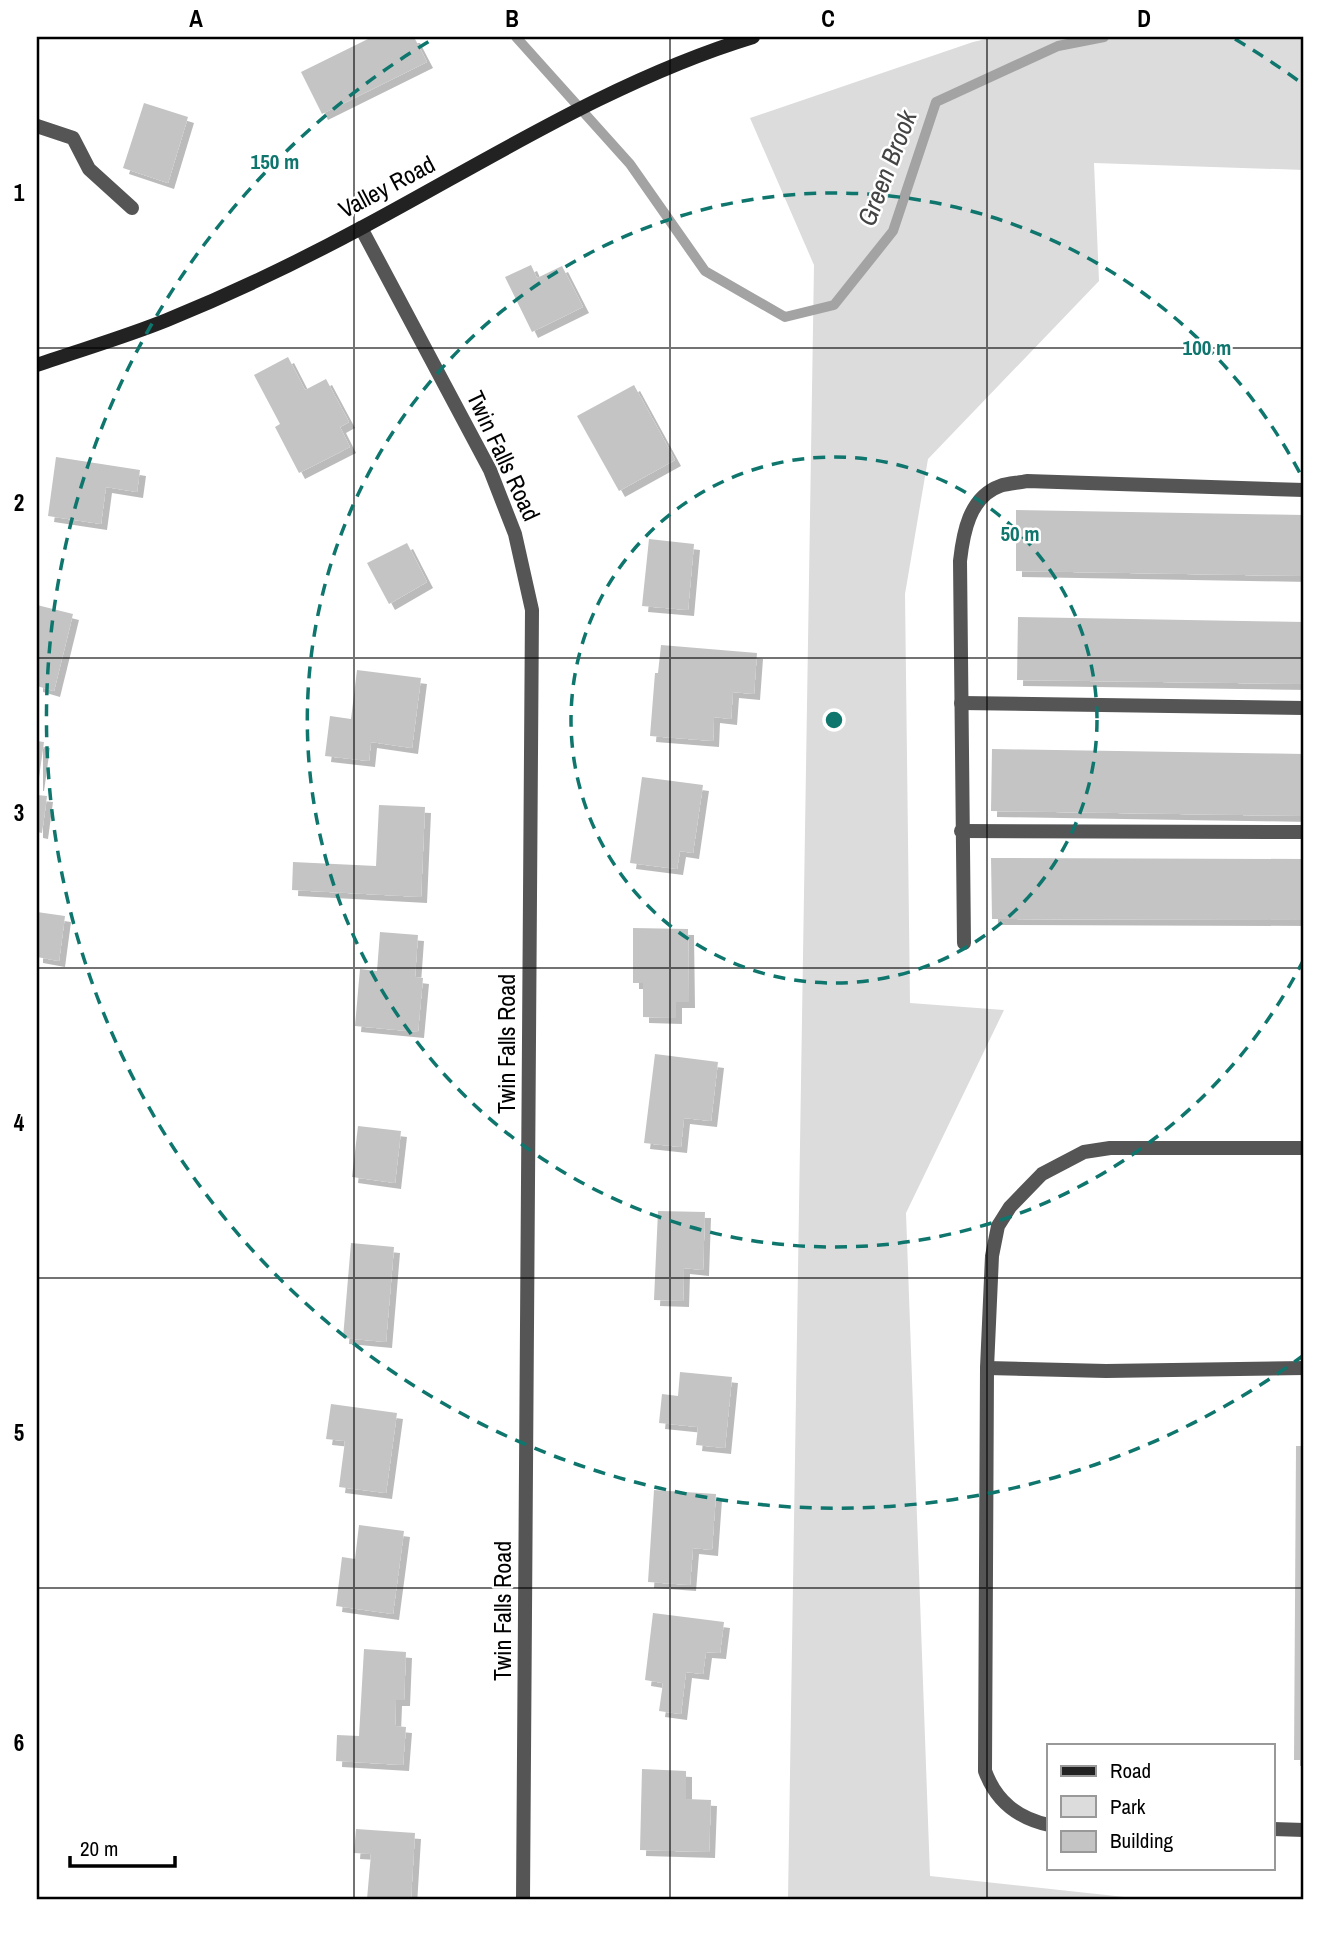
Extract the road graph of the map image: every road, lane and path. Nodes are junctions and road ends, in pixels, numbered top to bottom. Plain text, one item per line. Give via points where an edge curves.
1 (753, 37) edge
2 (37, 126) edge
3 (132, 208) dead end
4 (360, 228) junction
5 (37, 365) edge
6 (1304, 490) edge
7 (961, 703) junction
8 (1304, 708) edge
9 (961, 831) junction
10 (1304, 832) edge
11 (964, 943) dead end
12 (1304, 1148) edge
13 (987, 1368) junction
14 (1304, 1368) edge
15 (1047, 1825) edge
16 (1274, 1829) edge
17 (1304, 1830) edge
18 (523, 1899) edge

1 - 4 main road, Valley Road via 624,87
2 - 3 street via 73,138 89,169
4 - 5 main road, Valley Road via 166,320
4 - 18 street, Twin Falls Road via 490,470 514,534 533,610
6 - 7 street via 1027,481 998,486 982,498 963,535
7 - 8 street
7 - 9 street
9 - 10 street
9 - 11 street
12 - 13 street via 1110,1148 1084,1152 1042,1174 998,1226 990,1275
13 - 14 street
13 - 15 street via 985,1771 1001,1801 1016,1813
16 - 17 street

